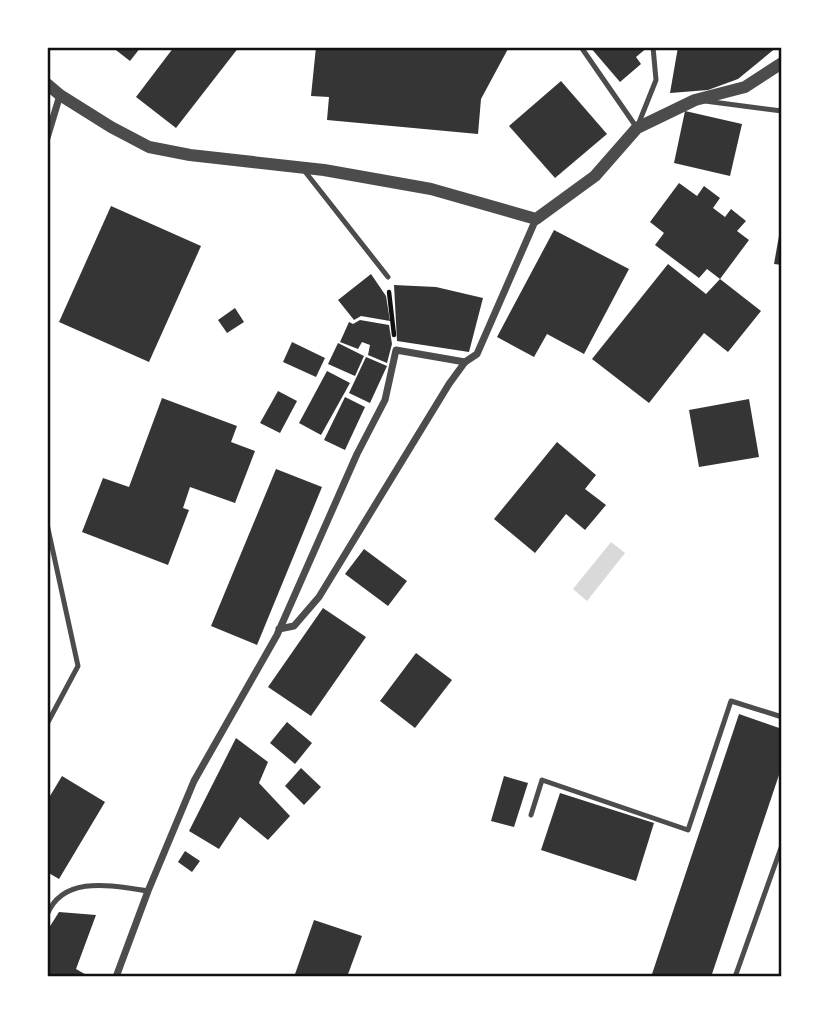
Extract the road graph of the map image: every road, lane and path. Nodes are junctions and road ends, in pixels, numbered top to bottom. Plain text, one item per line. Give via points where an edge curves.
1 (581, 47) edge
2 (653, 47) edge
3 (782, 63) edge
4 (47, 84) edge
5 (60, 95) junction
6 (695, 100) junction
7 (782, 111) edge
8 (637, 128) junction
9 (47, 138) edge
10 (301, 166) junction
11 (536, 219) junction
12 (388, 276) joint
13 (396, 350) junction
14 (465, 362) junction
15 (47, 524) edge
16 (279, 629) junction
17 (782, 718) edge
18 (47, 724) edge
19 (531, 815) dead end
20 (782, 845) edge
21 (148, 891) junction
22 (47, 915) edge
23 (116, 977) edge
24 (735, 977) edge

1 - 8 lane
2 - 8 lane via 656,80
3 - 6 street via 745,88
4 - 5 street
5 - 9 street
5 - 10 street via 149,147
6 - 7 lane
6 - 8 street
8 - 11 street via 595,176
10 - 11 street via 432,189
10 - 12 lane
11 - 14 street via 477,354
12 - 13 path
13 - 14 street
13 - 16 street via 384,400
14 - 16 street via 319,597 294,626
15 - 18 lane via 78,666
16 - 21 street via 194,781
17 - 19 lane via 731,701 688,830 542,780
20 - 24 lane
21 - 22 lane via 101,884 65,890
21 - 23 street

